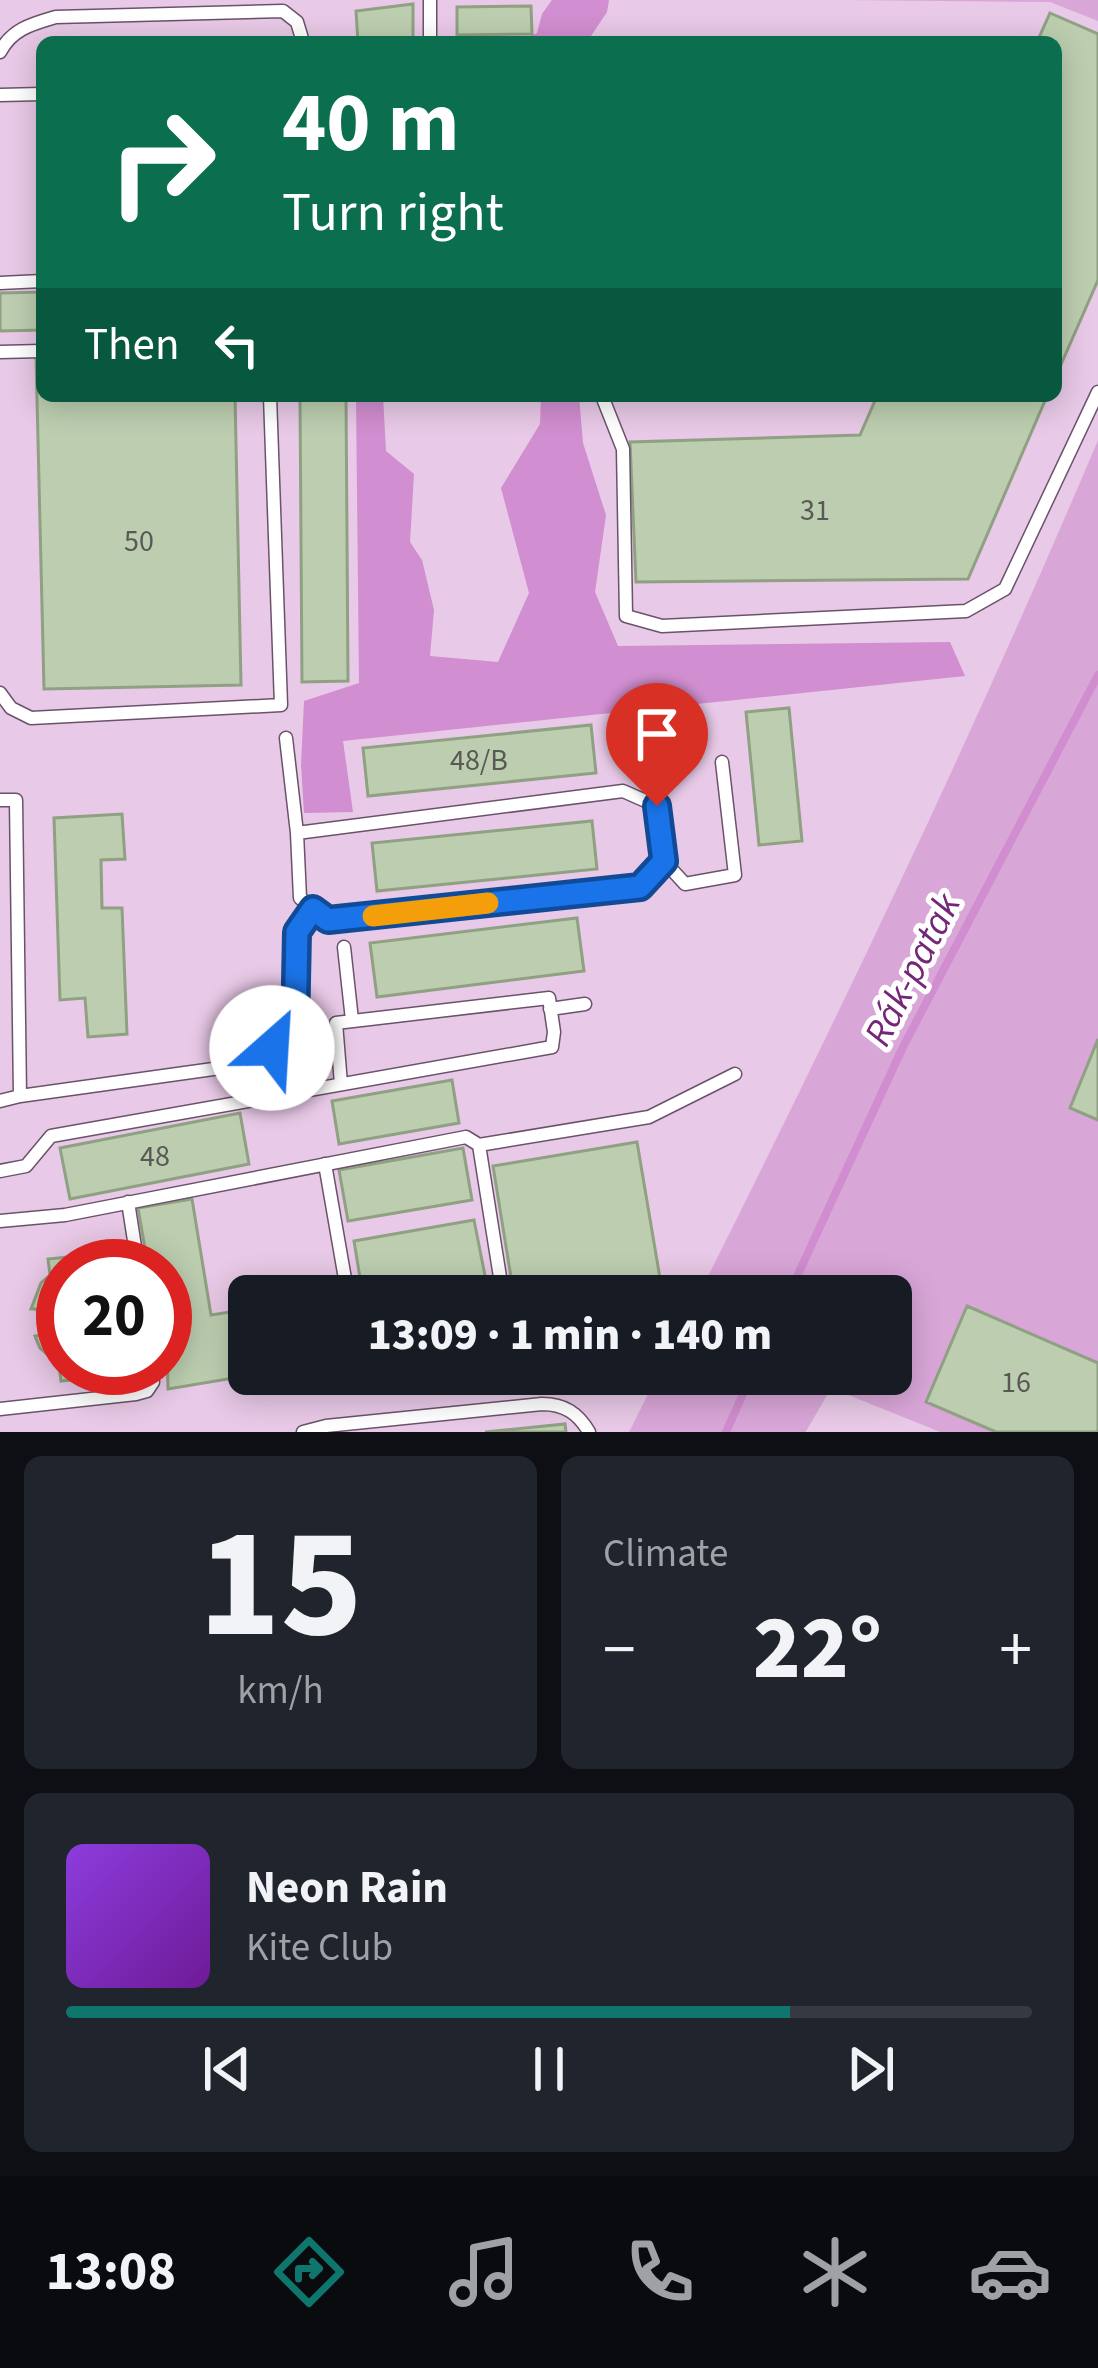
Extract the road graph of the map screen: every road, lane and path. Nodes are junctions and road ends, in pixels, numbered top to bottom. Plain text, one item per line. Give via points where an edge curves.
1 (430, 0) edge
2 (301, 36) edge
3 (430, 36) edge
4 (0, 52) edge
5 (36, 94) edge
6 (0, 95) edge
7 (36, 281) edge
8 (0, 283) edge
9 (36, 351) edge
10 (0, 352) edge
11 (1098, 392) edge
12 (270, 402) edge
13 (604, 402) edge
14 (0, 693) edge
15 (286, 738) dead end
16 (722, 762) dead end
17 (0, 800) edge
18 (297, 833) junction
19 (664, 861) junction
20 (313, 909) junction
21 (344, 947) dead end
22 (585, 1004) dead end
23 (550, 1009) junction
24 (352, 1020) junction
25 (734, 1075) dead end
26 (341, 1084) junction
27 (20, 1096) junction
28 (0, 1101) edge
29 (479, 1144) junction
30 (325, 1164) junction
31 (0, 1171) edge
32 (128, 1202) junction
33 (0, 1221) edge
34 (134, 1239) edge
35 (344, 1275) edge
36 (500, 1275) edge
37 (127, 1395) edge
38 (0, 1409) edge
39 (303, 1432) edge
40 (589, 1432) edge

1 - 3 lane
2 - 4 lane via 283,11 56,17 7,38
5 - 6 lane
7 - 8 lane
9 - 10 lane
11 - 13 lane via 1005,589 966,611 662,626 626,616 623,448
12 - 14 lane via 281,705 31,718
15 - 18 lane
16 - 19 lane via 735,875 685,884
17 - 27 lane via 16,800
18 - 19 lane via 623,791 657,806
18 - 20 lane via 300,898
19 - 20 lane via 640,887 328,920
20 - 27 lane via 297,932 295,1031 249,1064
21 - 24 lane
22 - 23 lane
23 - 24 lane via 548,998
23 - 26 lane via 552,1046
24 - 26 lane via 336,1022
25 - 29 lane via 650,1117
26 - 31 lane via 51,1136 26,1166
27 - 28 lane
29 - 30 lane via 466,1137
29 - 36 lane
30 - 32 lane
30 - 35 lane
32 - 33 lane
32 - 34 lane
37 - 38 lane
39 - 40 lane via 542,1404 563,1406

